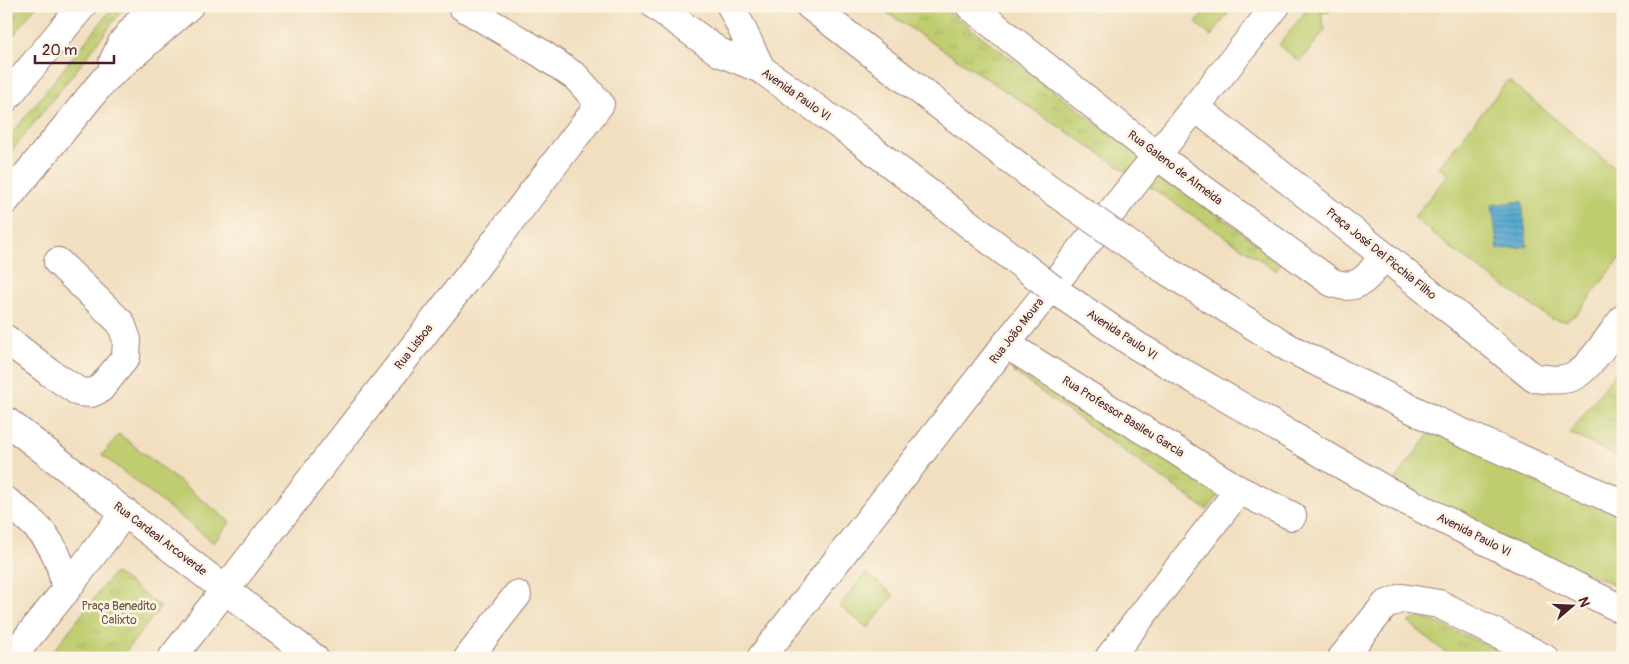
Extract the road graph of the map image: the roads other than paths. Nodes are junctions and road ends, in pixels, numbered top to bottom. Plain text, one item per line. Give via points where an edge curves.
1 (82, 6) edge
2 (152, 6) edge
3 (189, 6) edge
4 (462, 6) edge
5 (656, 6) edge
6 (731, 6) edge
7 (810, 6) edge
8 (970, 6) edge
9 (1276, 6) edge
10 (761, 69) junction
11 (103, 81) junction
12 (6, 98) edge
13 (1195, 107) junction
14 (1156, 155) junction
15 (6, 200) edge
16 (1383, 255) junction
17 (58, 262) dead end
18 (1623, 319) edge
19 (6, 339) edge
20 (1006, 344) junction
21 (6, 421) edge
22 (1239, 490) junction
23 (6, 502) edge
24 (1623, 504) edge
25 (125, 512) junction
26 (1292, 516) dead end
27 (225, 589) junction
28 (65, 592) junction
29 (517, 595) dead end
30 (1623, 610) edge
31 (1355, 653) edge
32 (11, 658) edge
33 (172, 658) edge
34 (314, 658) edge
35 (468, 658) edge
36 (761, 658) edge
37 (1108, 658) edge
38 (1544, 658) edge

1 - 12 street
2 - 11 street via 122,43
3 - 11 street
4 - 27 street, Rua Lisboa via 576,77 600,104
5 - 10 street, Avenida Paulo VI via 719,52
6 - 10 street
7 - 24 street, bridge via 1037,180 1169,272 1290,348 1438,422
8 - 14 street, Rua Galeno de Almeida
9 - 13 street, Rua João Moura
10 - 30 street, Avenida Paulo VI, bridge via 856,137 1052,289 1137,346 1387,491
11 - 15 street
13 - 14 street, Rua João Moura
13 - 16 street, Praça José Del Picchia Filho
14 - 16 street, Rua Galeno de Almeida via 1320,275 1340,286 1358,284 1371,275
14 - 20 street, Rua João Moura
16 - 18 street, Praça José Del Picchia Filho via 1534,378 1560,380 1574,376 1583,370
17 - 19 street via 121,323 127,340 126,357 100,389 91,393 79,392
20 - 22 street, Rua Professor Basileu Garcia
20 - 36 street, Rua João Moura
21 - 25 street, Rua Cardeal Arcoverde
22 - 26 street, Rua Professor Basileu Garcia
22 - 37 street
23 - 28 street via 29,519 51,543 61,565
25 - 27 street, Rua Cardeal Arcoverde
25 - 28 street
27 - 33 street
27 - 34 street, Rua Cardeal Arcoverde
28 - 32 street
29 - 35 street
31 - 38 street via 1385,605 1402,598 1439,604

